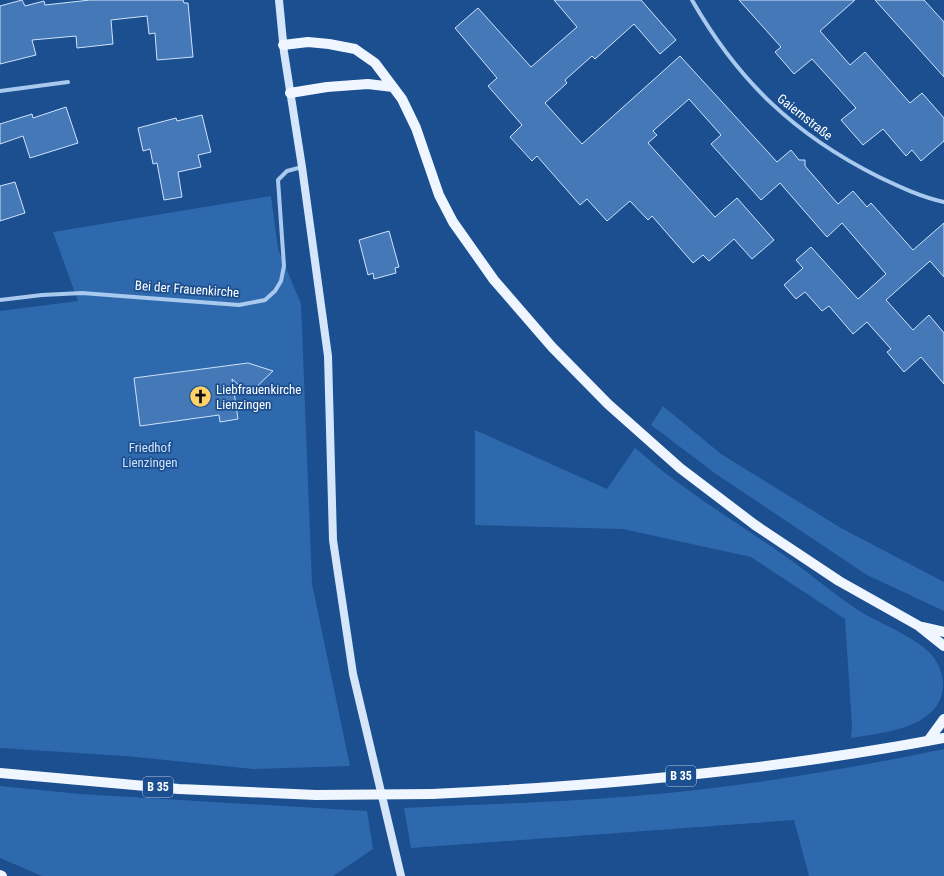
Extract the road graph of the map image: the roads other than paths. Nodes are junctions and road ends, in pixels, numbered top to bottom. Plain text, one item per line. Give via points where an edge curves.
1 (279, 0) edge
2 (692, 0) edge
3 (283, 45) junction
4 (68, 82) dead end
5 (393, 88) junction
6 (0, 91) edge
7 (290, 93) junction
8 (302, 167) junction
9 (944, 202) edge
10 (0, 300) edge
11 (919, 626) junction
12 (944, 632) edge
13 (944, 646) edge
14 (944, 719) edge
15 (944, 738) edge
16 (928, 741) junction
17 (0, 773) edge
18 (401, 876) edge

1 - 3 main road
2 - 9 street, Gaiernstraße via 737,68 804,132 865,170 930,199
3 - 5 main road via 308,42 355,49 375,63
3 - 7 main road
4 - 6 street
5 - 7 main road via 368,84
5 - 11 main road via 402,99 416,128 438,196 453,222 494,280 552,347 608,404 686,473 839,581
7 - 8 main road
8 - 10 street, Bei der Frauenkirche via 287,171 278,180 284,266 281,281 275,292 265,300 239,304 82,293
8 - 18 main road via 328,356 332,540 353,674
11 - 12 main road
11 - 13 main road
14 - 16 main road
15 - 16 main road, B 35
16 - 17 main road, B 35, bridge via 802,761 640,780 534,790 432,794 316,796 172,788

